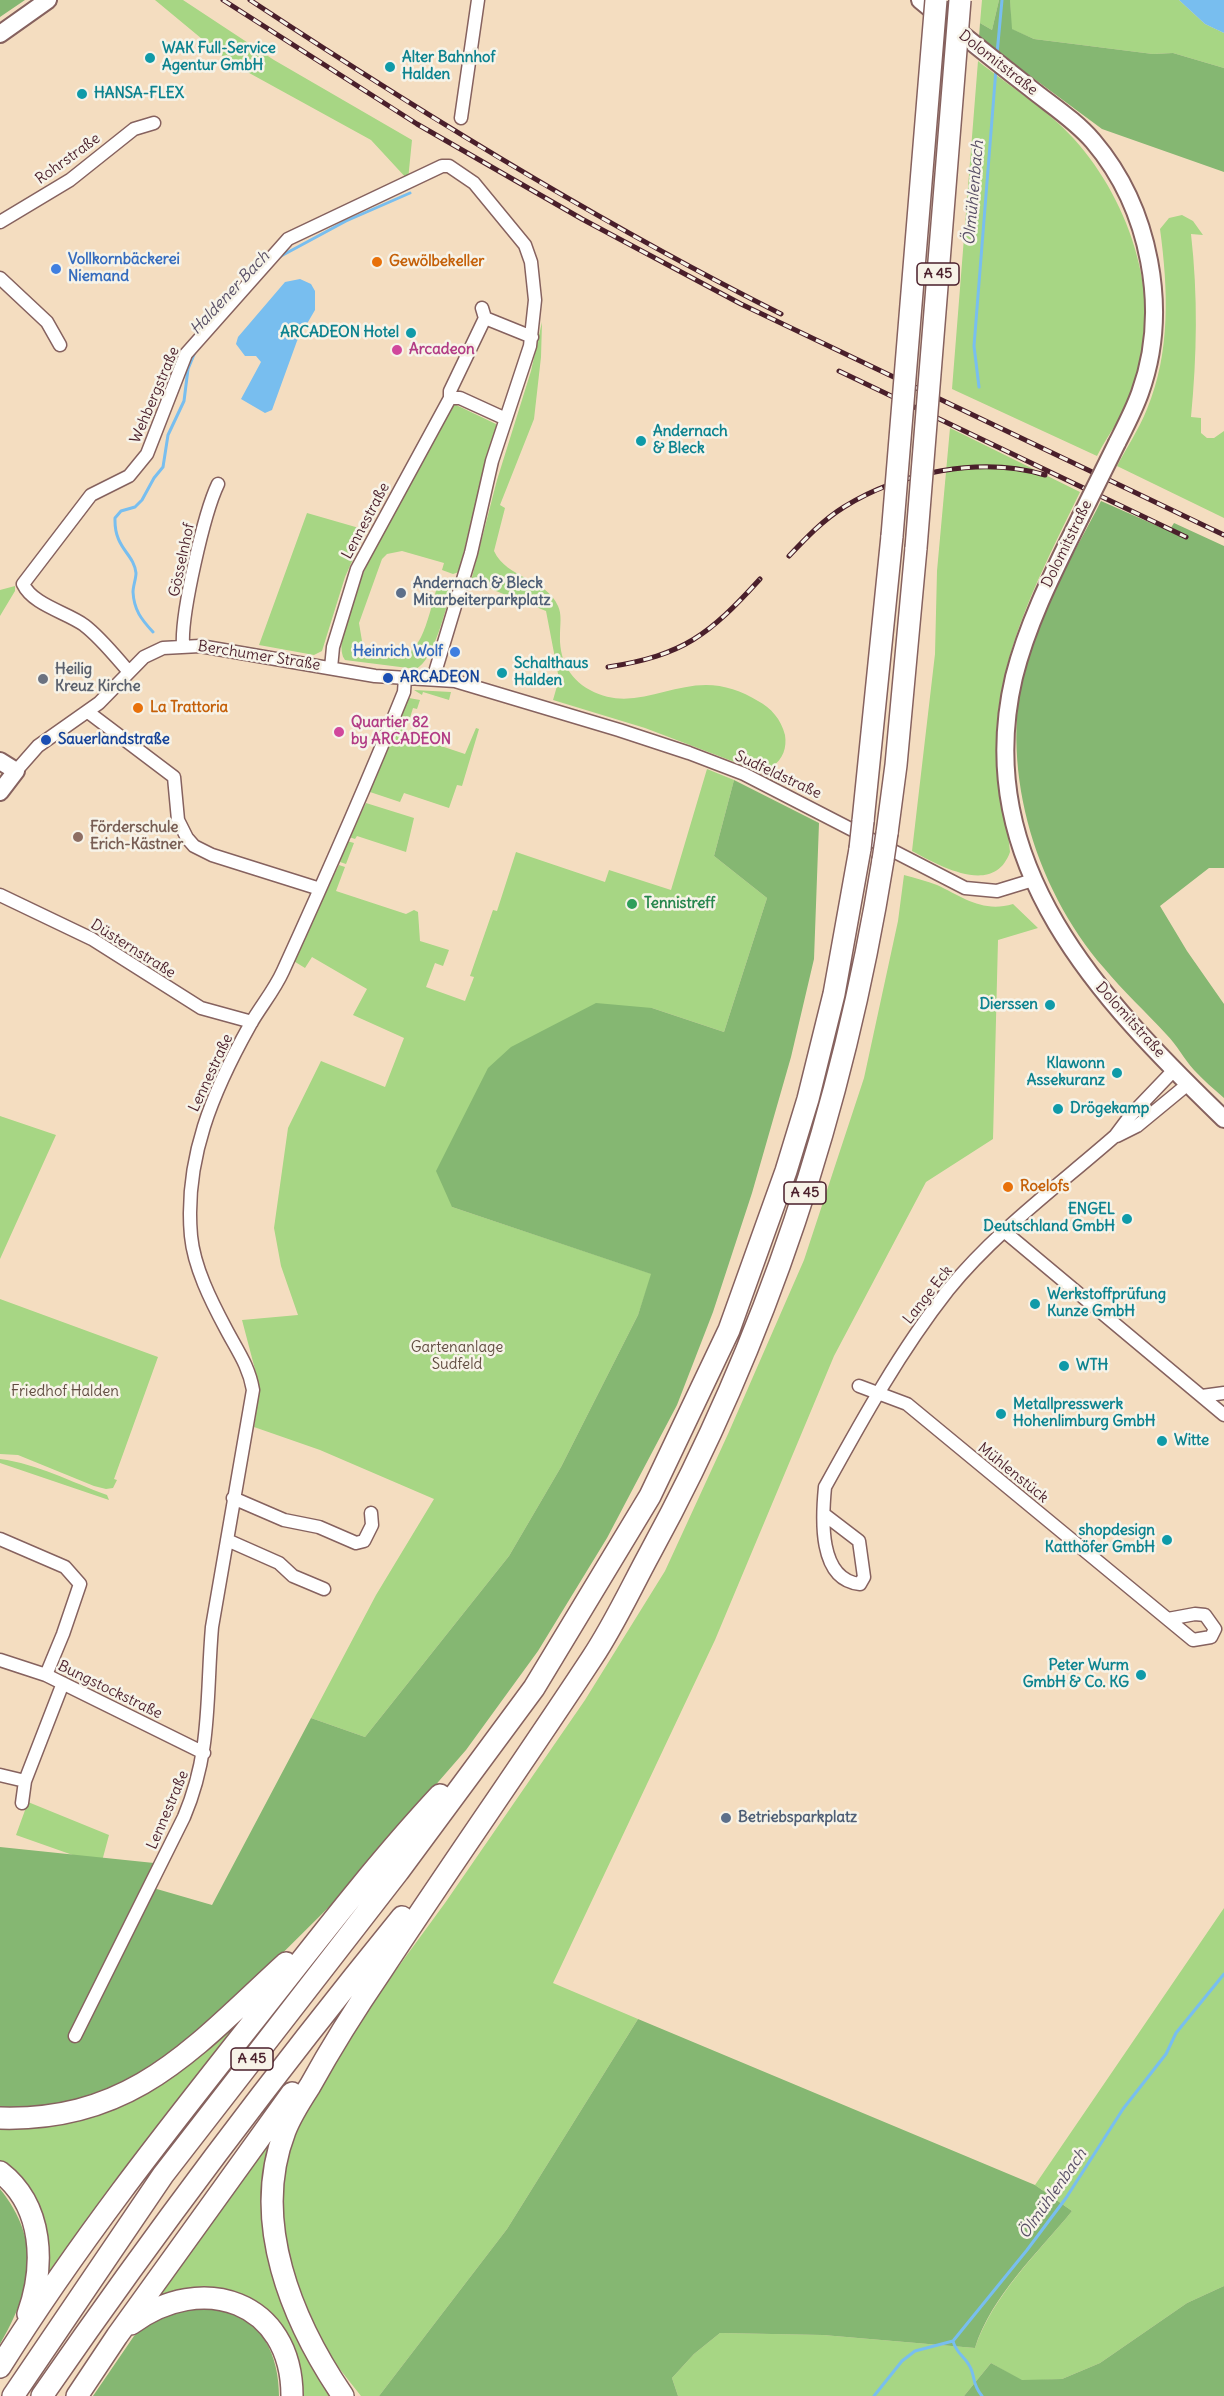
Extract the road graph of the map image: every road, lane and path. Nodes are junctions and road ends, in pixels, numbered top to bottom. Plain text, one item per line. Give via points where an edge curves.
1 (48, 0) edge
2 (478, 0) edge
3 (920, 0) edge
4 (936, 0) edge
5 (960, 0) edge
6 (0, 34) edge
7 (461, 118) dead end
8 (154, 123) dead end
9 (0, 222) edge
10 (0, 278) edge
11 (532, 337) junction
12 (60, 345) dead end
13 (450, 398) junction
14 (506, 419) junction
15 (218, 484) dead end
16 (183, 645) junction
17 (331, 668) junction
18 (129, 672) junction
19 (405, 678) junction
20 (433, 679) junction
21 (501, 694) joint
22 (88, 712) junction
23 (0, 761) edge
24 (16, 771) junction
25 (0, 792) edge
26 (1033, 880) junction
27 (320, 889) junction
28 (0, 895) edge
29 (252, 1022) junction
30 (1174, 1070) junction
31 (1188, 1084) junction
32 (1224, 1119) edge
33 (1115, 1136) junction
34 (1005, 1232) junction
35 (859, 1386) dead end
36 (878, 1392) junction
37 (1224, 1393) edge
38 (1202, 1396) junction
39 (1224, 1415) edge
40 (233, 1498) junction
41 (371, 1513) dead end
42 (825, 1515) junction
43 (0, 1539) edge
44 (227, 1540) junction
45 (324, 1589) dead end
46 (1168, 1620) dead end
47 (0, 1660) edge
48 (46, 1675) junction
49 (63, 1683) junction
50 (502, 1730) junction
51 (204, 1753) junction
52 (0, 1774) edge
53 (25, 1782) junction
54 (22, 1803) dead end
55 (477, 1825) junction
56 (333, 1920) junction
57 (75, 2036) dead end
58 (338, 2036) junction
59 (0, 2118) edge
60 (0, 2172) edge
61 (21, 2334) junction
62 (117, 2336) junction
63 (0, 2367) edge
64 (13, 2396) edge
65 (42, 2396) edge
66 (77, 2396) edge
67 (292, 2396) edge
68 (343, 2396) edge

1 - 6 street
2 - 7 street
3 - 26 street, Dolomitstraße, bridge via 1092,140 1122,183 1142,228 1152,289 1152,341 1140,393 1044,592 1014,678 1009,713 1008,785 1019,844
4 - 50 highway, A 45, bridge via 892,537 860,849 834,994 808,1099 760,1251 729,1330 650,1496 534,1688
5 - 55 highway, A 45, bridge via 896,765 869,945 843,1062 816,1159 761,1315 699,1458 595,1653
8 - 9 street, Rohrstraße via 134,129 70,180
10 - 12 street via 47,322
11 - 13 street, Lennestraße via 483,313
11 - 14 street
11 - 18 street, Wehbergstraße via 535,300 525,245 474,183 449,166 288,239 186,354 147,454 129,476 91,495 23,584 26,591 84,625
13 - 14 street via 460,398
13 - 17 street, Lennestraße via 357,569 333,647
14 - 20 street
15 - 16 street, Gösselnhof via 199,549
16 - 17 street, Berchumer Straße
16 - 18 street, Berchumer Straße via 153,652
17 - 19 street, Berchumer Straße
18 - 22 street, Berchumer Straße
19 - 20 street, Berchumer Straße
19 - 27 street, Lennestraße via 404,692
20 - 21 street, Berchumer Straße
21 - 26 street, Sudfeldstraße via 723,765 965,888 997,891
22 - 24 street, Berchumer Straße via 38,746
22 - 27 street via 174,777 178,820 194,846
23 - 24 street
24 - 25 street, Berchumer Straße
26 - 30 street, Dolomitstraße via 1062,937 1086,970
27 - 29 street, Lennestraße via 275,987
28 - 29 street, Düsternstraße via 92,939 201,1008
29 - 40 street, Lennestraße via 227,1068 206,1120 191,1183 193,1248 217,1310 245,1361 253,1390
30 - 31 street, Dolomitstraße
30 - 33 street, Lange Eck
31 - 32 street, Dolomitstraße
31 - 33 street, Lange Eck via 1137,1126
33 - 34 street, Lange Eck
34 - 36 street, Lange Eck via 949,1290
34 - 38 street
35 - 36 street, Mühlenstück
36 - 42 street, Lange Eck via 825,1487
36 - 46 street, Mühlenstück via 907,1404
37 - 38 street
38 - 39 street
40 - 41 street via 284,1520 319,1527 356,1543 364,1541 372,1525
40 - 44 street, Lennestraße
42 - 42 street, Lange Eck via 828,1561 844,1580 860,1584 864,1577 859,1541
43 - 48 street via 65,1567 80,1584
44 - 45 street
44 - 51 street, Lennestraße via 208,1661
47 - 48 street, Bungstockstraße
48 - 49 street, Bungstockstraße
49 - 51 street, Bungstockstraße
49 - 53 street
50 - 56 highway
50 - 64 highway, A 45 via 163,2175
51 - 57 street, Lennestraße via 184,1817
52 - 53 street
53 - 54 street
55 - 58 highway
55 - 65 highway, A 45 via 294,2049 133,2264
56 - 59 highway via 194,2049 137,2088 81,2111 25,2119
56 - 61 highway via 173,2122
58 - 62 highway via 293,2091
58 - 68 highway via 285,2129 278,2155 273,2214 280,2264 301,2327
60 - 61 highway via 24,2200 40,2253 39,2278
61 - 63 highway
62 - 66 highway
62 - 67 highway via 144,2315 171,2302 197,2296 231,2302 262,2319 275,2335 291,2371

